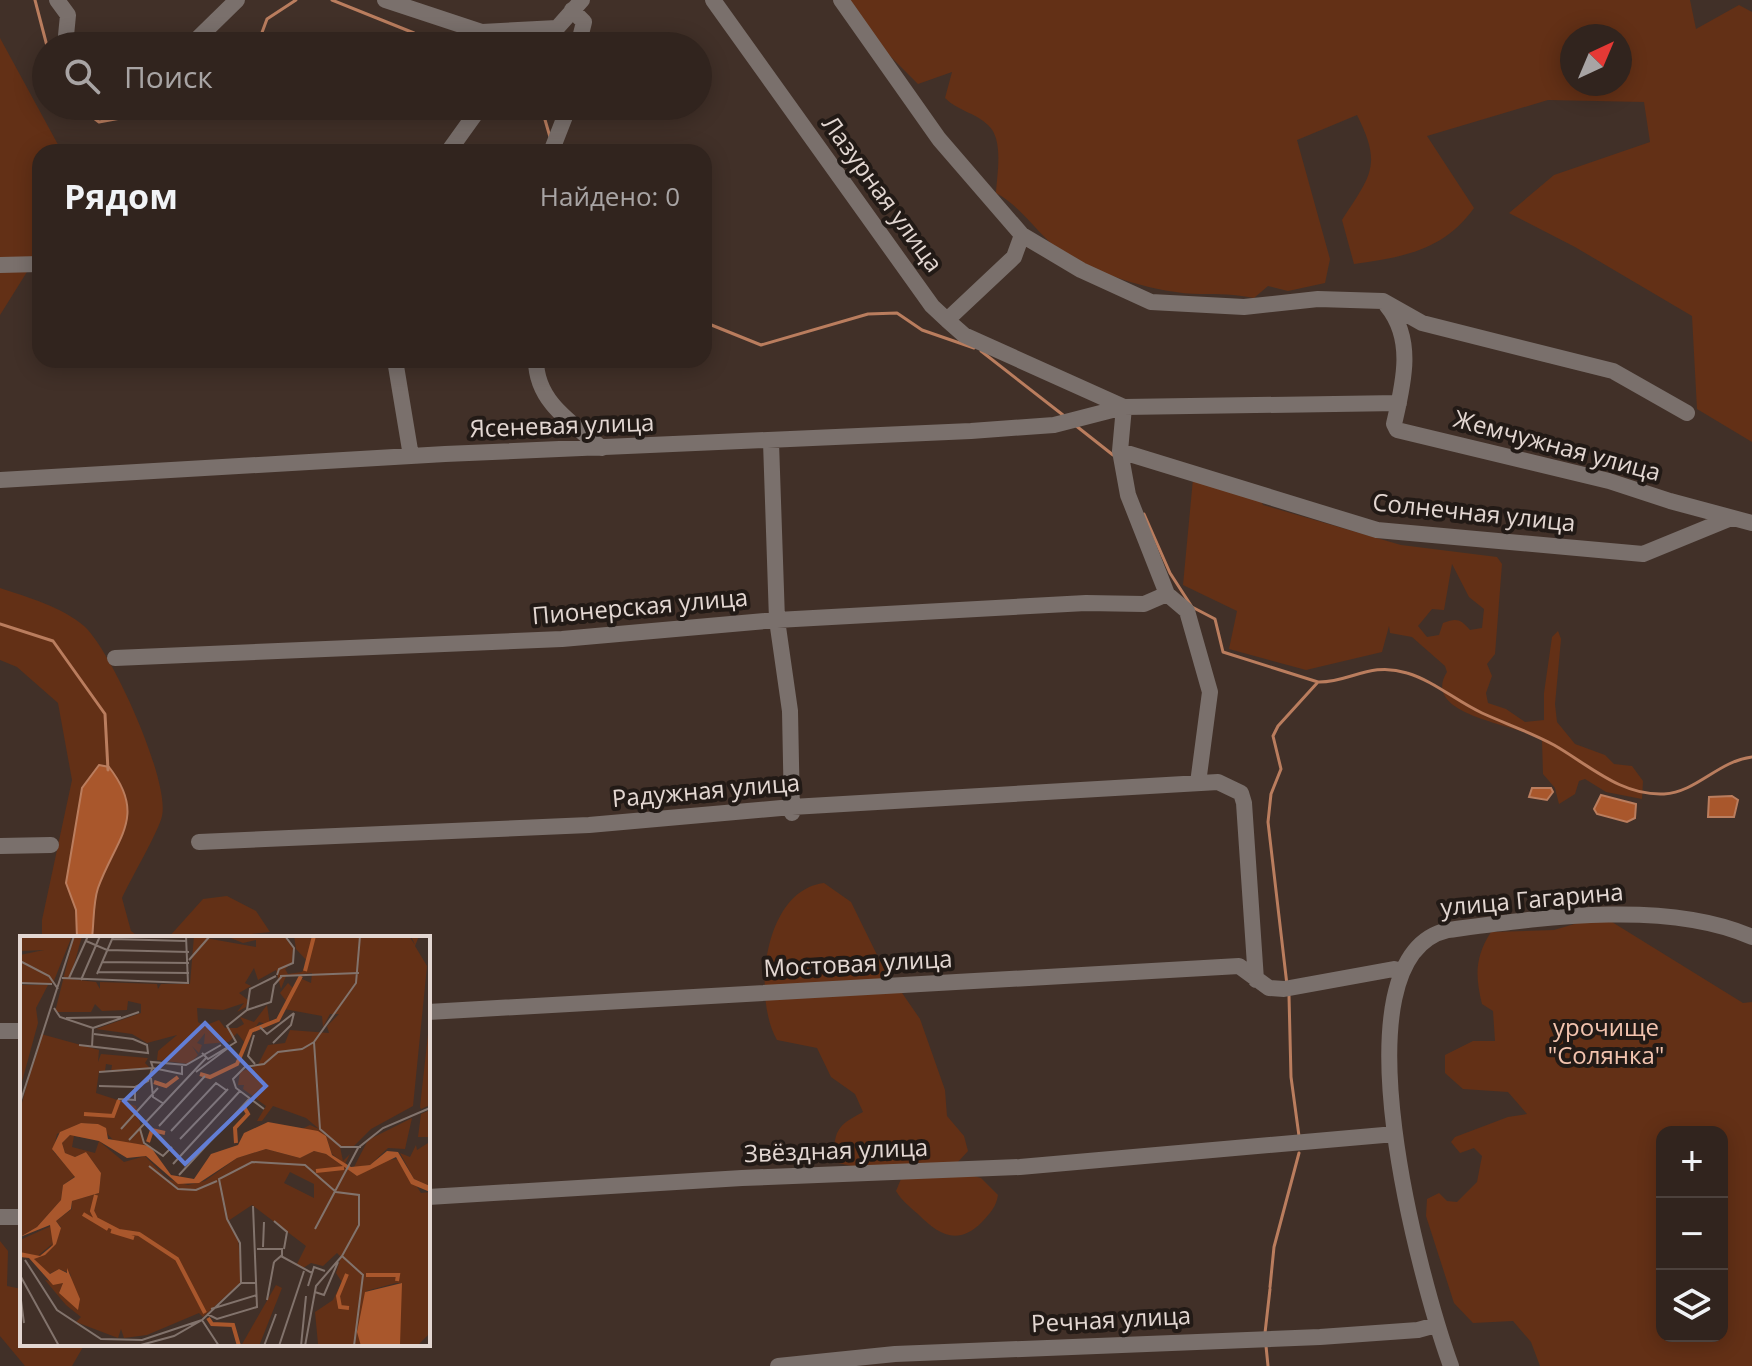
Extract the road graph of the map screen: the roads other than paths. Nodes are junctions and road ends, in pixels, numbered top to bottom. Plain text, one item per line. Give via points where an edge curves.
1 (57, 0) edge
2 (237, 0) edge
3 (385, 0) edge
4 (713, 0) edge
5 (841, 0) edge
6 (577, 5) edge
7 (554, 28) junction
8 (66, 32) edge
9 (204, 32) edge
10 (550, 32) edge
11 (582, 32) edge
12 (471, 120) edge
13 (564, 120) edge
14 (454, 144) edge
15 (554, 144) edge
16 (1022, 235) junction
17 (32, 264) edge
18 (0, 265) edge
19 (1383, 301) junction
20 (947, 320) junction
21 (396, 368) edge
22 (536, 368) edge
23 (1399, 403) junction
24 (1124, 407) junction
25 (1687, 413) dead end
26 (771, 442) junction
27 (602, 448) junction
28 (1120, 451) junction
29 (411, 456) junction
30 (0, 480) edge
31 (1731, 518) junction
32 (1752, 523) edge
33 (1167, 594) junction
34 (777, 620) junction
35 (115, 658) dead end
36 (1198, 783) junction
37 (792, 810) junction
38 (199, 842) dead end
39 (51, 845) dead end
40 (0, 846) edge
41 (1752, 937) edge
42 (1402, 971) junction
43 (1256, 980) junction
44 (430, 1012) edge
45 (1395, 1134) junction
46 (430, 1197) edge
47 (1436, 1325) junction
48 (778, 1366) edge
49 (1451, 1366) edge

1 - 8 street via 68,15
2 - 9 street
3 - 7 street via 482,32
4 - 20 street, Лазурная улица
5 - 16 street via 939,139
6 - 7 street
6 - 11 street via 584,22
7 - 10 street
12 - 14 street
13 - 15 street
16 - 19 street via 1049,254 1151,302 1244,307 1318,299
16 - 20 street via 1014,257
17 - 18 street
19 - 23 street, Жемчужная улица via 1395,316 1407,371
19 - 25 street via 1422,323 1613,371
20 - 24 street, Лазурная улица via 964,335
21 - 29 street
22 - 27 street via 536,380 552,406
23 - 24 street
23 - 31 street, Жемчужная улица via 1397,430 1609,481
24 - 26 street, Ясеневая улица via 1054,425
24 - 28 street
26 - 27 street, Ясеневая улица
26 - 34 street
27 - 29 street, Ясеневая улица
28 - 31 street, Солнечная улица via 1377,530 1643,554
28 - 33 street via 1128,495
29 - 30 street, Ясеневая улица
31 - 32 street
33 - 34 street, Пионерская улица via 1144,604
33 - 36 street via 1187,611 1210,692
34 - 35 street, Пионерская улица via 562,639
34 - 37 street via 790,711
36 - 37 street, Радужная улица
36 - 43 street, Радужная улица via 1218,782 1241,793 1244,803
37 - 38 street, Радужная улица via 589,825
39 - 40 street
41 - 42 street, улица Гагарина via 1685,917 1630,914 1473,927 1431,934 1418,943
42 - 43 street, Мостовая улица via 1288,989 1269,988
42 - 45 street, улица Гагарина via 1392,1003 1389,1047
43 - 44 street, Мостовая улица via 1239,966
45 - 46 street, Звёздная улица via 1020,1167
45 - 47 street, улица Гагарина
47 - 48 street, Речная улица via 1418,1330 895,1354
47 - 49 street, улица Гагарина

